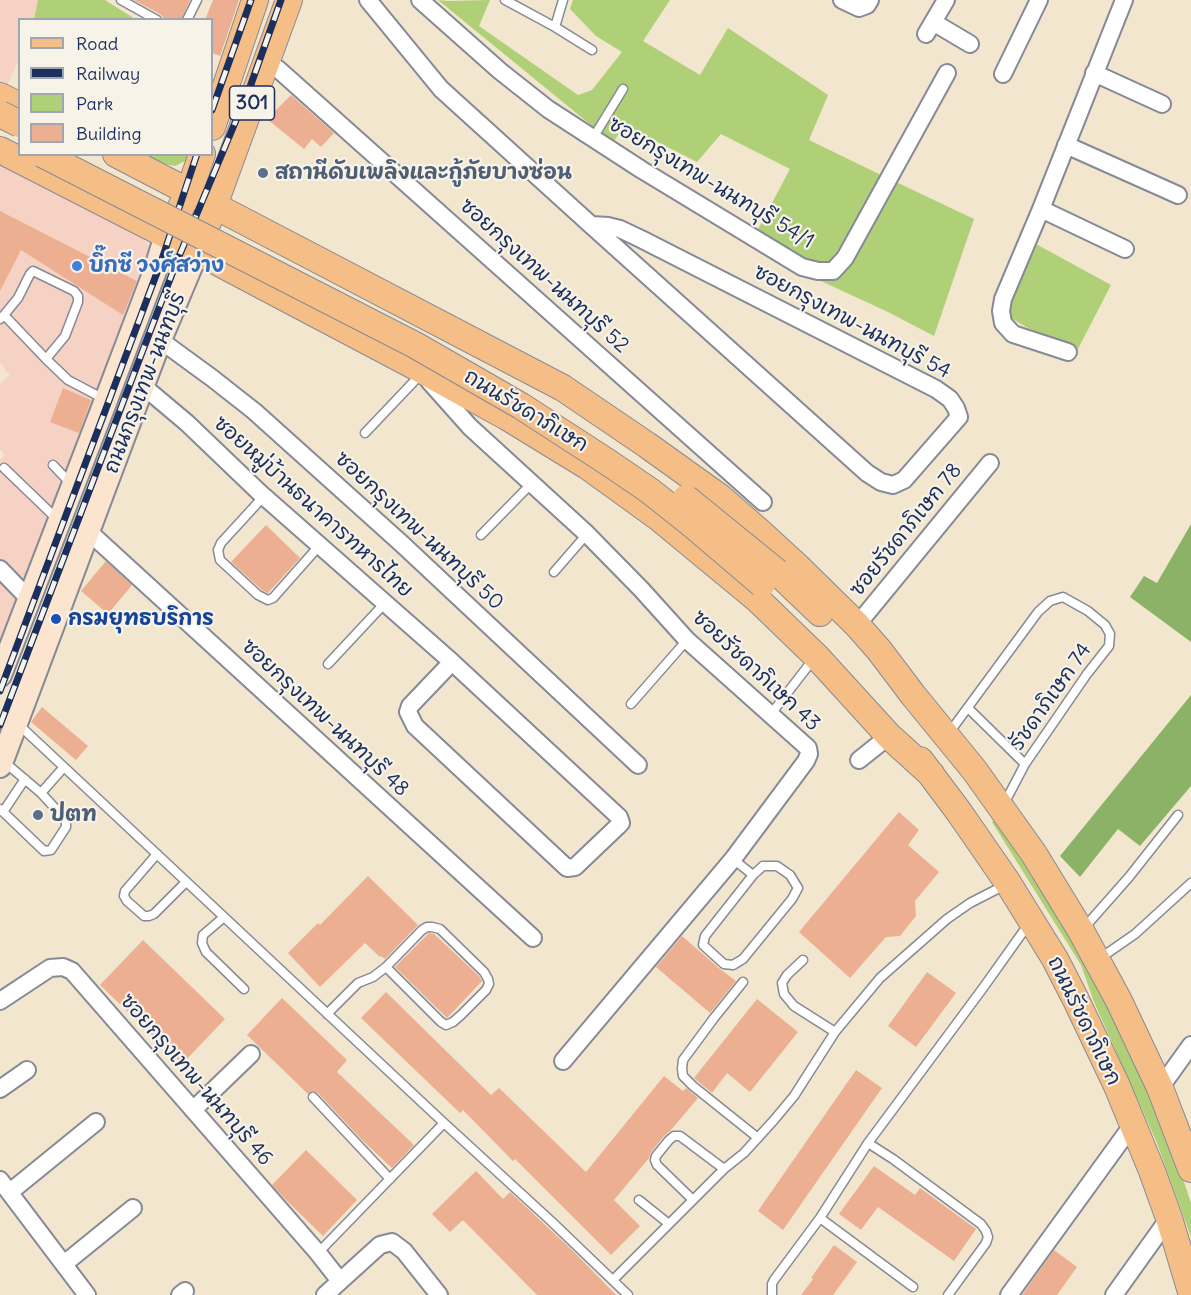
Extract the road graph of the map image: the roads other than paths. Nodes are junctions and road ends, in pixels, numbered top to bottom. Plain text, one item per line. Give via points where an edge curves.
1 (121, 0) edge
2 (197, 0) edge
3 (255, 0) edge
4 (289, 0) edge
5 (368, 0) edge
6 (420, 0) edge
7 (505, 0) edge
8 (563, 0) edge
9 (842, 0) edge
10 (870, 0) edge
11 (946, 0) edge
12 (1039, 0) edge
13 (1124, 0) edge
14 (153, 18) edge
15 (188, 18) edge
16 (555, 27) junction
17 (970, 44) dead end
18 (592, 50) dead end
19 (267, 63) junction
20 (947, 73) dead end
21 (1003, 74) dead end
22 (1094, 74) junction
23 (623, 89) dead end
24 (0, 97) edge
25 (1162, 104) dead end
26 (18, 105) edge
27 (0, 114) edge
28 (18, 123) edge
29 (213, 124) edge
30 (0, 133) edge
31 (593, 138) junction
32 (0, 142) edge
33 (18, 142) edge
34 (1066, 145) junction
35 (0, 150) edge
36 (46, 156) edge
37 (82, 156) edge
38 (120, 156) edge
39 (201, 156) edge
40 (189, 192) junction
41 (1178, 195) dead end
42 (215, 206) junction
43 (1041, 209) junction
44 (591, 225) junction
45 (166, 235) junction
46 (1125, 249) dead end
47 (197, 252) junction
48 (2, 317) edge
49 (449, 329) junction
50 (160, 340) junction
51 (1068, 351) dead end
52 (46, 360) junction
53 (422, 372) junction
54 (143, 387) junction
55 (106, 400) junction
56 (365, 433) dead end
57 (990, 463) dead end
58 (53, 465) dead end
59 (4, 468) dead end
60 (532, 483) junction
61 (73, 486) junction
62 (264, 496) junction
63 (763, 502) dead end
64 (59, 521) junction
65 (88, 531) junction
66 (481, 534) dead end
67 (587, 534) junction
68 (319, 546) junction
69 (0, 569) edge
70 (554, 572) dead end
71 (769, 578) junction
72 (30, 600) junction
73 (385, 603) junction
74 (857, 625) junction
75 (687, 640) junction
76 (816, 656) junction
77 (452, 662) junction
78 (328, 664) dead end
79 (0, 675) edge
80 (913, 694) junction
81 (632, 704) dead end
82 (969, 709) junction
83 (771, 714) junction
84 (8, 717) edge
85 (889, 736) junction
86 (947, 736) junction
87 (859, 760) dead end
88 (1, 763) edge
89 (1025, 764) junction
90 (638, 765) dead end
91 (64, 767) junction
92 (931, 774) junction
93 (25, 778) junction
94 (41, 793) junction
95 (1002, 808) junction
96 (2, 811) edge
97 (1178, 815) dead end
98 (157, 854) junction
99 (733, 859) junction
100 (753, 875) junction
101 (186, 882) junction
102 (1008, 883) junction
103 (1191, 883) edge
104 (224, 917) junction
105 (1032, 920) junction
106 (1081, 931) junction
107 (533, 938) dead end
108 (803, 960) dead end
109 (1097, 960) junction
110 (386, 967) junction
111 (743, 982) dead end
112 (244, 989) dead end
113 (0, 1001) edge
114 (327, 1014) junction
115 (835, 1032) junction
116 (1191, 1045) edge
117 (251, 1054) dead end
118 (563, 1062) dead end
119 (27, 1070) dead end
120 (1160, 1088) junction
121 (0, 1089) edge
122 (312, 1097) dead end
123 (193, 1110) junction
124 (96, 1122) dead end
125 (444, 1122) junction
126 (1133, 1124) junction
127 (758, 1138) junction
128 (868, 1143) junction
129 (724, 1169) junction
130 (1191, 1169) edge
131 (390, 1179) junction
132 (5, 1186) edge
133 (639, 1200) dead end
134 (693, 1200) junction
135 (134, 1208) dead end
136 (820, 1218) junction
137 (1169, 1218) junction
138 (669, 1224) junction
139 (318, 1253) junction
140 (64, 1264) junction
141 (613, 1280) junction
142 (340, 1281) junction
143 (913, 1287) dead end
144 (1191, 1292) edge
145 (87, 1295) edge
146 (325, 1295) edge
147 (439, 1295) edge
148 (628, 1295) edge
149 (772, 1295) edge
150 (948, 1295) edge
151 (1009, 1295) edge
152 (1114, 1295) edge

1 - 14 lane
2 - 15 lane
3 - 29 main road, 301
4 - 19 main road, ถนนกรุงเทพ-นนทบุรี / 301
5 - 44 street, ซอยกรุงเทพ-นนทบุรี 54 via 441,89
6 - 31 street, ซอยกรุงเทพ-นนทบุรี 54/1 via 500,71
7 - 16 lane
8 - 16 lane
9 - 10 street via 858,8
11 - 17 street via 929,28
12 - 21 street
13 - 22 street
16 - 18 lane
19 - 42 main road, ถนนกรุงเทพ-นนทบุรี / 301
19 - 63 street, ซอยกรุงเทพ-นนทบุรี 52
20 - 31 street, ซอยกรุงเทพ-นนทบุรี 54/1 via 845,258 833,271 802,267
22 - 25 street
22 - 34 street
23 - 31 lane
24 - 26 main road
24 - 32 main road via 13,128
27 - 28 main road, bridge
30 - 33 main road
34 - 41 street
34 - 43 street
35 - 45 main road, ถนนรัชดาภิเษก
36 - 71 main road, ถนนรัชดาภิเษก, bridge via 415,345 512,400 650,491
37 - 71 main road, ถนนรัชดาภิเษก, bridge via 449,346 551,405 675,489
38 - 40 main road, ถนนรัชดาภิเษก
39 - 40 main road, ถนนกรุงเทพ-นนทบุรี
40 - 42 main road, ถนนรัชดาภิเษก
40 - 45 main road, ถนนกรุงเทพ-นนทบุรี
42 - 47 main road, ถนนกรุงเทพ-นนทบุรี / 301
42 - 49 main road, ถนนรัชดาภิเษก
43 - 46 street
43 - 51 street via 1003,298 1003,323 1013,334
44 - 44 street, ซอยกรุงเทพ-นนทบุรี 54 via 620,229 936,389 950,399 959,417 904,480 893,485 881,482
45 - 47 main road, ถนนรัชดาภิเษก
45 - 55 main road, ถนนกรุงเทพ-นนทบุรี
47 - 50 main road, ถนนกรุงเทพ-นนทบุรี / 301
47 - 53 main road, ถนนรัชดาภิเษก
48 - 52 lane
48 - 52 lane via 18,299 33,271 74,291 78,302 65,336
49 - 53 main road via 432,324 415,328 408,346
49 - 74 main road, ถนนรัชดาภิเษก via 563,388 721,498
50 - 54 main road, ถนนกรุงเทพ-นนทบุรี / 301
50 - 90 street, ซอยกรุงเทพ-นนทบุรี 50 via 254,411
52 - 55 lane via 68,380
53 - 56 lane
53 - 60 street, ซอยรัชดาภิเษก 43 via 470,427
53 - 76 main road, ถนนรัชดาภิเษก via 507,417 627,494 748,591
54 - 62 street, ซอยหมู่บ้านธนาคารทหารไทย
54 - 65 main road, ถนนกรุงเทพ-นนทบุรี / 301
55 - 61 main road, ถนนกรุงเทพ-นนทบุรี
57 - 74 street, ซอยรัชดาภิเษก 78
58 - 61 lane
59 - 64 lane
60 - 66 lane
60 - 67 street, ซอยรัชดาภิเษก 43
61 - 64 main road, ถนนกรุงเทพ-นนทบุรี
62 - 68 street, ซอยหมู่บ้านธนาคารทหารไทย
62 - 68 lane via 218,550 220,560 258,595 273,598
64 - 72 main road, ถนนกรุงเทพ-นนทบุรี
65 - 84 main road, ถนนกรุงเทพ-นนทบุรี / 301
65 - 107 street, ซอยกรุงเทพ-นนทบุรี 48
67 - 70 lane
67 - 75 street, ซอยรัชดาภิเษก 43
68 - 73 street, ซอยหมู่บ้านธนาคารทหารไทย
69 - 72 street
71 - 80 main road, ถนนรัชดาภิเษก
71 - 92 main road, ถนนรัชดาภิเษก via 888,717
72 - 79 main road, ถนนกรุงเทพ-นนทบุรี
73 - 77 street, ซอยหมู่บ้านธนาคารทหารไทย
73 - 78 lane
74 - 80 main road, ถนนรัชดาภิเษก
75 - 81 lane
75 - 83 street, ซอยรัชดาภิเษก 43
76 - 83 lane
76 - 85 main road, ถนนรัชดาภิเษก
77 - 77 street, ซอยหมู่บ้านธนาคารทหารไทย via 410,706 408,712 415,726 567,868 575,867 621,823 619,817
80 - 86 main road, ถนนรัชดาภิเษก
82 - 86 lane
82 - 89 lane
82 - 89 lane, รัชดาภิเษก 74 via 1038,612 1050,602 1063,597 1105,625 1110,634 1109,646
83 - 99 street, ซอยรัชดาภิเษก 43 via 808,748 809,754
84 - 88 main road, ถนนกรุงเทพ-นนทบุรี / 301
84 - 91 lane
85 - 87 street
85 - 92 main road, ถนนรัชดาภิเษก
86 - 95 main road, ถนนรัชดาภิเษก
88 - 93 lane
89 - 95 lane, รัชดาภิเษก 74
91 - 94 lane
91 - 98 lane
92 - 102 main road, ถนนรัชดาภิเษก
93 - 94 lane
93 - 96 lane
94 - 96 lane via 66,822 51,849 44,851
95 - 106 main road, ถนนรัชดาภิเษก
97 - 106 lane
98 - 101 lane
98 - 101 lane via 124,891 127,901 149,916
99 - 100 lane
99 - 118 street, ซอยรัชดาภิเษก 43
100 - 100 lane via 763,866 777,866 790,875 798,888 742,958 734,965 724,964 704,945 705,936
101 - 104 lane
102 - 105 main road, ถนนรัชดาภิเษก
102 - 115 lane via 970,903 927,936 880,978
103 - 109 lane via 1135,934
104 - 112 lane via 203,935 202,943 206,952
104 - 114 lane
105 - 126 main road, ถนนรัชดาภิเษก via 1081,1009
105 - 128 lane
106 - 109 main road, ถนนรัชดาภิเษก
108 - 115 lane via 782,983 784,994 794,1006
109 - 120 main road, ถนนรัชดาภิเษก
110 - 110 lane via 422,930 432,927 440,929 484,972 489,984 461,1015 446,1025
110 - 114 lane via 358,982
111 - 127 lane via 683,1060 681,1069 693,1086
113 - 123 street, ซอยกรุงเทพ-นนทบุรี 46 via 50,968 72,971
114 - 125 lane
115 - 127 lane via 794,1096
116 - 120 street
117 - 123 street
119 - 121 street
120 - 130 main road, ถนนรัชดาภิเษก
122 - 131 lane
123 - 139 street, ซอยกรุงเทพ-นนทบุรี 46
124 - 132 street
125 - 131 lane
125 - 141 lane
126 - 137 main road, ถนนรัชดาภิเษก
126 - 151 street
127 - 129 lane
128 - 136 lane
128 - 150 lane via 986,1231 986,1243
129 - 134 lane
129 - 134 lane via 680,1136 669,1140 656,1156 657,1165
131 - 139 lane
132 - 140 street
133 - 138 lane
134 - 138 lane
135 - 140 street
136 - 143 lane
136 - 149 lane via 774,1280
137 - 144 main road, ถนนรัชดาภิเษก
137 - 152 street
138 - 141 lane
139 - 142 street, ซอยกรุงเทพ-นนทบุรี 46
140 - 145 street
141 - 148 lane
142 - 146 street
142 - 147 street via 380,1245 392,1242 404,1251

